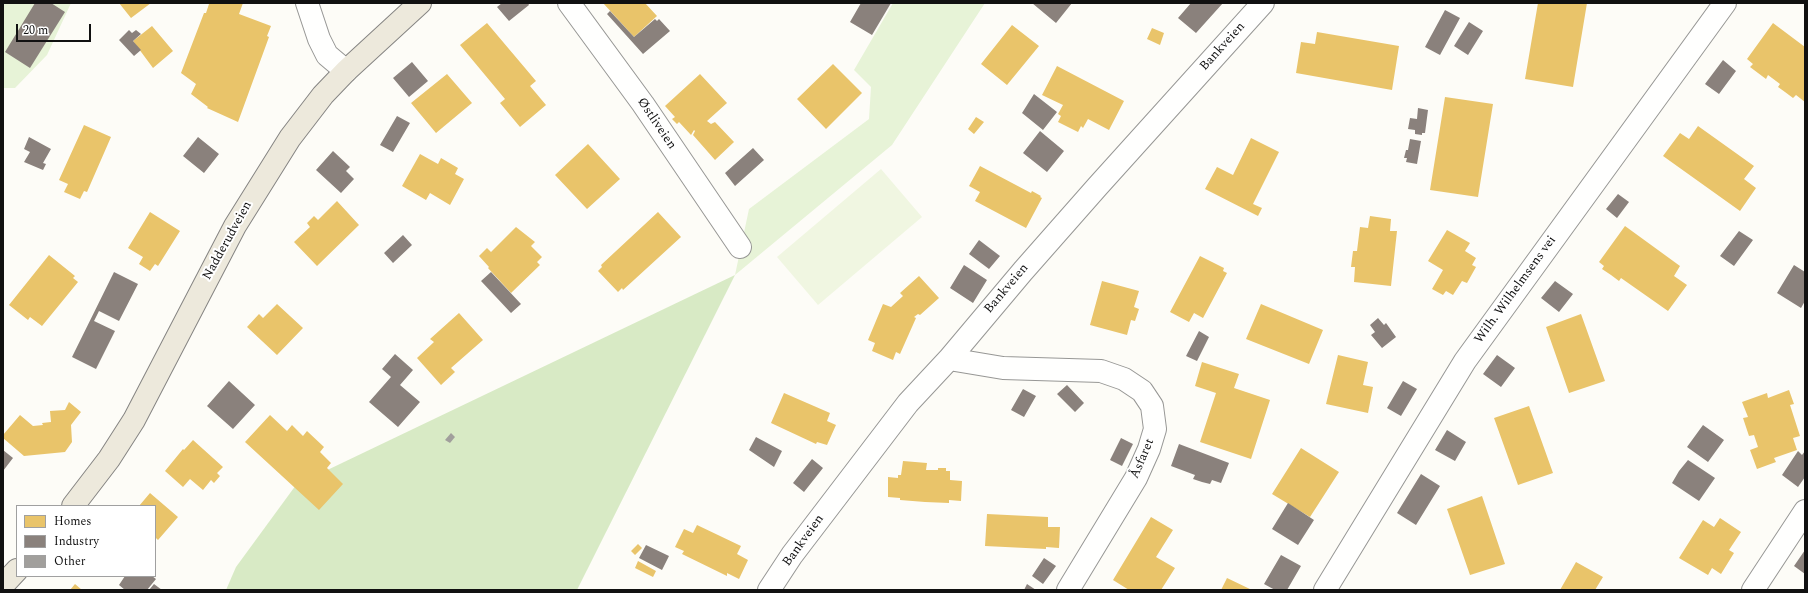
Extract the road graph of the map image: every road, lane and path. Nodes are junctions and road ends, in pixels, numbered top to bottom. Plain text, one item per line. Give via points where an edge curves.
1 (307, 3) edge
2 (420, 3) edge
3 (569, 3) edge
4 (1263, 3) edge
5 (1725, 3) edge
6 (346, 72) junction
7 (740, 247) dead end
8 (949, 359) junction
9 (74, 505) edge
10 (1805, 511) edge
11 (16, 571) edge
12 (3, 585) edge
13 (769, 590) edge
14 (1068, 590) edge
15 (1325, 590) edge
16 (1753, 590) edge

1 - 6 street via 327,55
2 - 6 main road, Nadderudveien
3 - 7 street, Østliveien via 643,104
4 - 8 street, Bankveien via 1023,271
5 - 15 street, Wilh. Wilhelmsens vei via 1465,361
6 - 9 main road, Nadderudveien via 290,138 266,175 235,226 134,420 109,459
8 - 13 street, Bankveien via 908,403 792,555
8 - 14 street, Åsfaret via 1003,368 1101,371 1124,379 1142,390 1152,406 1155,428 1136,478
10 - 16 street
11 - 12 main road

